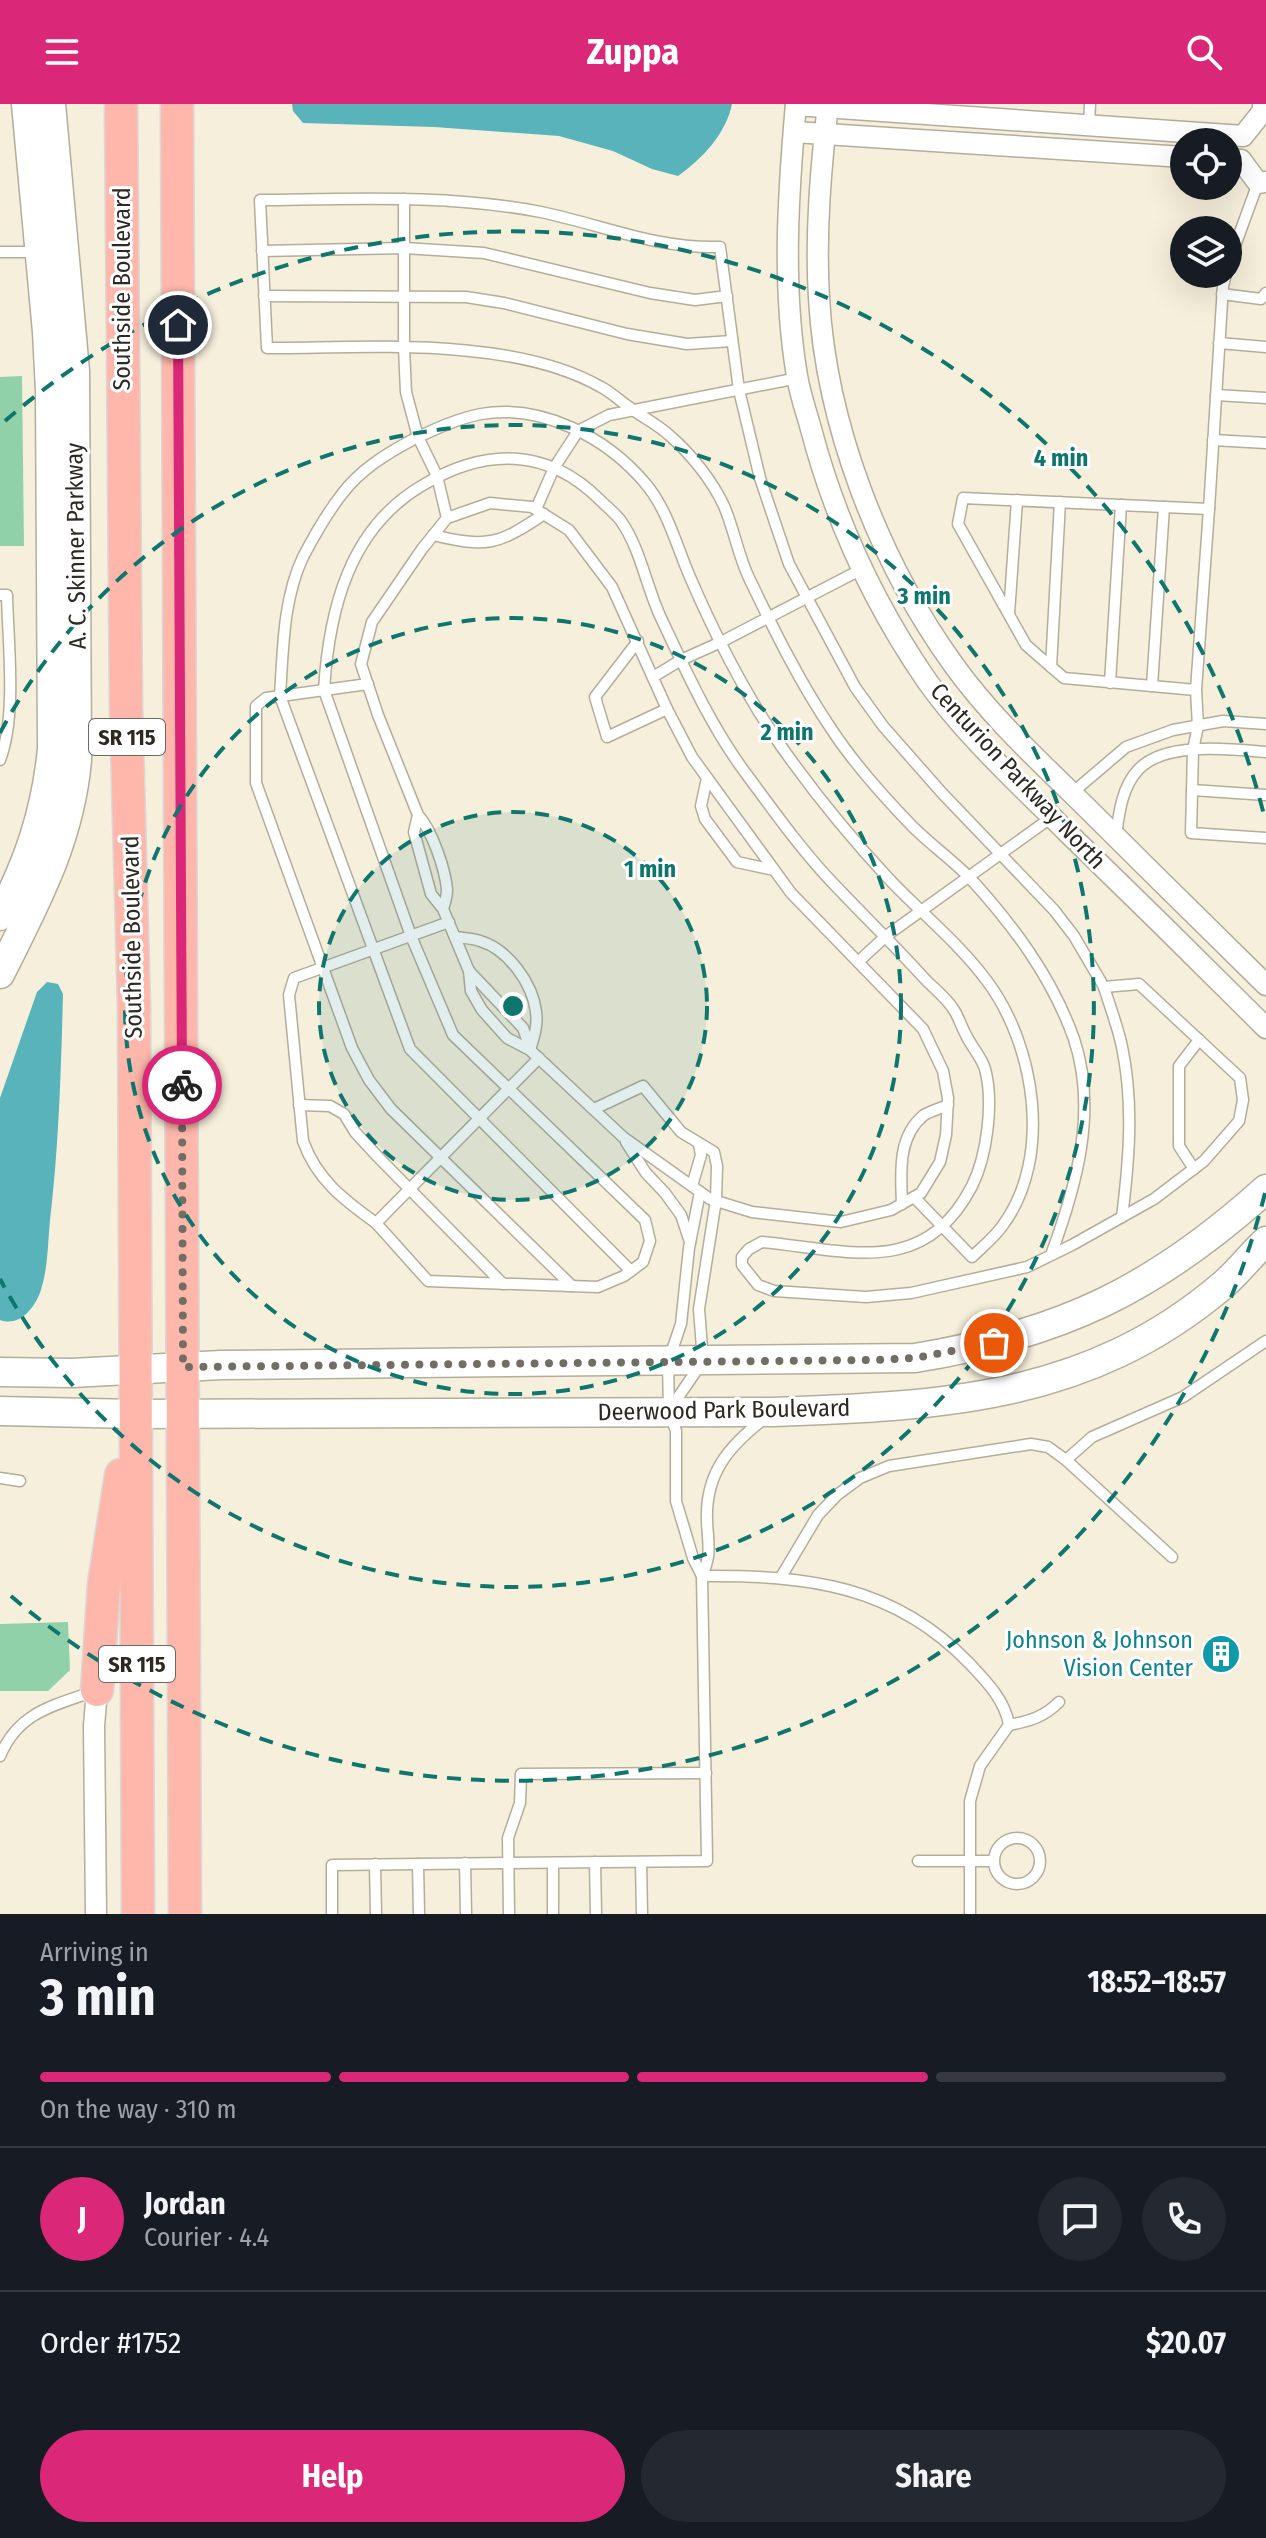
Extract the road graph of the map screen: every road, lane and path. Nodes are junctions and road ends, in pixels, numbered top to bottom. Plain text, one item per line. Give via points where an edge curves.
1 (26, 104) edge
2 (51, 104) edge
3 (121, 104) edge
4 (177, 104) edge
5 (1090, 104) edge
6 (796, 105) edge
7 (828, 106) edge
8 (1264, 109) edge
9 (1089, 125) junction
10 (794, 132) junction
11 (824, 135) junction
12 (1243, 136) joint
13 (1170, 156) edge
14 (1242, 167) edge
15 (1262, 183) edge
16 (404, 199) junction
17 (1242, 231) edge
18 (404, 248) junction
19 (262, 251) junction
20 (0, 252) edge
21 (52, 252) junction
22 (1223, 288) edge
23 (1222, 294) junction
24 (404, 295) junction
25 (264, 296) junction
26 (727, 296) junction
27 (1264, 297) edge
28 (732, 341) junction
29 (1219, 343) junction
30 (1266, 347) edge
31 (404, 348) junction
32 (798, 378) junction
33 (739, 390) junction
34 (1216, 395) junction
35 (1266, 398) edge
36 (632, 409) junction
37 (578, 431) junction
38 (418, 437) junction
39 (1213, 440) junction
40 (1266, 443) edge
41 (554, 468) junction
42 (437, 476) junction
43 (1017, 500) junction
44 (1060, 502) junction
45 (1121, 505) junction
46 (1164, 507) junction
47 (1209, 509) junction
48 (540, 512) junction
49 (447, 518) junction
50 (433, 535) junction
51 (889, 556) junction
52 (862, 569) junction
53 (0, 595) edge
54 (806, 598) junction
55 (1009, 615) junction
56 (769, 617) junction
57 (638, 641) junction
58 (721, 642) junction
59 (681, 660) junction
60 (1051, 667) junction
61 (653, 677) junction
62 (1110, 683) junction
63 (368, 684) junction
64 (1152, 686) junction
65 (324, 690) junction
66 (1196, 690) junction
67 (280, 696) junction
68 (4, 699) edge
69 (667, 709) junction
70 (1266, 724) edge
71 (1198, 726) junction
72 (1193, 750) junction
73 (1266, 752) edge
74 (0, 760) edge
75 (707, 778) junction
76 (1192, 790) junction
77 (1072, 793) junction
78 (1266, 795) edge
79 (418, 815) junction
80 (1052, 817) junction
81 (1116, 837) junction
82 (1266, 838) edge
83 (1002, 853) junction
84 (774, 870) junction
85 (969, 878) junction
86 (443, 909) junction
87 (923, 911) junction
88 (0, 916) edge
89 (449, 922) junction
90 (411, 936) junction
91 (886, 936) junction
92 (455, 937) junction
93 (373, 949) junction
94 (858, 962) junction
95 (323, 968) junction
96 (469, 971) junction
97 (0, 974) edge
98 (1266, 985) edge
99 (1104, 987) junction
100 (1266, 1028) edge
101 (1199, 1040) junction
102 (530, 1050) junction
103 (539, 1058) junction
104 (510, 1088) junction
105 (299, 1105) junction
106 (948, 1105) junction
107 (594, 1109) junction
108 (479, 1119) junction
109 (623, 1137) junction
110 (699, 1144) junction
111 (442, 1156) junction
112 (1194, 1169) junction
113 (410, 1189) junction
114 (696, 1189) junction
115 (1266, 1189) edge
116 (914, 1197) junction
117 (716, 1200) junction
118 (902, 1204) junction
119 (1122, 1217) junction
120 (376, 1223) junction
121 (944, 1227) junction
122 (1266, 1241) edge
123 (690, 1243) junction
124 (1051, 1255) junction
125 (631, 1271) junction
126 (503, 1284) junction
127 (572, 1286) junction
128 (1266, 1341) edge
129 (703, 1361) junction
130 (668, 1362) junction
131 (183, 1367) junction
132 (136, 1369) junction
133 (0, 1372) edge
134 (0, 1411) edge
135 (669, 1411) junction
136 (773, 1412) junction
137 (135, 1414) junction
138 (183, 1414) junction
139 (1066, 1460) junction
140 (0, 1478) edge
141 (20, 1481) dead end
142 (1172, 1557) dead end
143 (702, 1576) junction
144 (781, 1577) junction
145 (97, 1690) junction
146 (1059, 1702) dead end
147 (1009, 1725) junction
148 (0, 1756) edge
149 (706, 1773) junction
150 (918, 1861) dead end
151 (971, 1861) junction
152 (993, 1861) junction
153 (595, 1862) junction
154 (641, 1862) junction
155 (465, 1863) junction
156 (509, 1863) junction
157 (553, 1863) junction
158 (375, 1864) junction
159 (418, 1864) junction
160 (96, 1914) edge
161 (138, 1914) edge
162 (185, 1914) edge
163 (332, 1914) edge
164 (376, 1914) edge
165 (419, 1914) edge
166 (466, 1914) edge
167 (509, 1914) edge
168 (553, 1914) edge
169 (596, 1914) edge
170 (642, 1914) edge
171 (970, 1914) edge

1 - 21 main road, A. C. Skinner Parkway
2 - 21 main road, A. C. Skinner Parkway
3 - 132 highway, Southside Boulevard / SR 115
4 - 131 highway, Southside Boulevard / SR 115
5 - 9 lane
6 - 7 street
6 - 10 street, Centurion Parkway North
7 - 9 street
7 - 11 street, Centurion Parkway North
8 - 12 street
9 - 12 street
10 - 11 street
10 - 32 street, Centurion Parkway North via 788,301
11 - 13 street
11 - 51 street, Centurion Parkway North via 819,299 828,372 852,463
14 - 15 street
15 - 17 lane
16 - 18 lane
16 - 19 lane via 260,200
16 - 26 lane via 541,212 689,248 720,247
18 - 19 lane
18 - 24 lane
18 - 26 lane via 484,253 695,300
19 - 25 lane
20 - 21 lane
21 - 88 main road, A. C. Skinner Parkway via 52,749 36,837
21 - 97 main road, A. C. Skinner Parkway via 75,371 74,788 50,872
22 - 23 lane
23 - 27 lane
23 - 29 lane
24 - 25 lane
24 - 28 lane via 504,303 687,344
24 - 31 lane
25 - 31 lane via 267,348
26 - 28 lane
28 - 33 lane
29 - 30 lane
29 - 34 lane
31 - 36 lane via 487,351 538,364 602,387
31 - 38 lane via 406,392
32 - 33 lane
32 - 52 street, Centurion Parkway North via 823,473
33 - 36 lane
33 - 54 lane via 760,478
34 - 35 lane
34 - 39 lane
36 - 37 lane
36 - 56 lane via 668,434 710,482
37 - 38 lane via 558,420 485,413
37 - 41 lane
37 - 58 lane via 646,484
38 - 42 lane
38 - 67 lane via 380,458 343,492 301,561 287,615
39 - 40 lane
39 - 47 lane
41 - 42 lane via 537,460 508,459 479,461
41 - 48 lane
41 - 59 lane via 592,492 621,521
42 - 49 lane
42 - 65 lane via 405,495 357,550 336,601
43 - 44 lane
43 - 55 lane
43 - 55 lane via 963,498 958,524
44 - 45 lane
44 - 60 lane
45 - 46 lane
45 - 62 lane
46 - 47 lane
46 - 64 lane
47 - 66 lane
48 - 49 lane via 490,503
48 - 50 lane via 511,536 487,543
48 - 57 lane via 569,530 612,587
49 - 50 lane
50 - 63 lane via 372,622 361,664
51 - 52 street
51 - 77 street, Centurion Parkway North via 954,665
52 - 54 lane
52 - 80 street, Centurion Parkway North via 929,683
53 - 68 lane via 7,595
54 - 56 lane
54 - 83 lane via 883,726
55 - 60 lane via 1026,645
56 - 58 lane
56 - 85 lane via 808,693 844,746 914,827
57 - 61 lane
57 - 69 lane via 595,697 607,737
58 - 59 lane
58 - 87 lane via 761,715 836,820
59 - 61 lane
59 - 91 lane via 736,761 827,877
60 - 62 lane via 1064,678
61 - 69 lane
62 - 64 lane
63 - 65 lane
63 - 79 lane
64 - 66 lane
65 - 67 lane
65 - 90 lane
66 - 71 lane
67 - 93 lane
67 - 95 lane via 256,706 256,783
68 - 74 lane via 8,727
69 - 75 lane
70 - 71 lane via 1223,721
71 - 72 lane
71 - 77 lane via 1126,747
72 - 73 lane
72 - 76 lane
72 - 81 lane via 1170,752 1138,769 1121,800
75 - 84 lane
75 - 84 lane via 701,806 705,819 737,862
76 - 78 lane
76 - 82 lane via 1191,833
77 - 81 street, Centurion Parkway North
79 - 86 lane via 414,832 426,879
79 - 86 lane via 428,825 447,891
80 - 83 lane
80 - 100 street, Centurion Parkway North
81 - 98 street, Centurion Parkway North
83 - 85 lane
83 - 99 lane via 1074,936
84 - 94 lane
85 - 87 lane
85 - 124 lane via 1039,963 1075,1042 1083,1082 1081,1155
86 - 89 lane
87 - 91 lane
87 - 121 lane via 986,980 1011,1018 1032,1097 1028,1164 1004,1224 972,1257
89 - 90 lane
89 - 92 lane
90 - 93 lane
90 - 104 lane via 453,1035
91 - 94 lane
91 - 121 lane via 952,1007 985,1068 988,1105 981,1160 963,1203
92 - 96 lane
92 - 102 lane via 499,950 528,986 536,1011
93 - 95 lane
93 - 108 lane via 410,1049
94 - 106 lane via 923,1029 943,1071
95 - 105 lane via 294,978 289,995
95 - 111 lane via 369,1080 391,1109
96 - 102 lane via 523,1028
96 - 102 lane via 471,991 482,1010 507,1038
99 - 101 lane via 1139,984
99 - 119 lane via 1128,1088
101 - 112 lane via 1179,1066 1179,1146
101 - 112 lane via 1240,1078 1243,1100 1239,1121
102 - 103 lane
103 - 104 lane
103 - 107 lane
104 - 108 lane
104 - 125 lane via 645,1220 650,1241 643,1262
105 - 113 lane via 330,1106 344,1114
105 - 120 lane via 310,1160 341,1198
106 - 116 lane via 940,1162
106 - 118 lane via 925,1115 908,1134 900,1163
107 - 109 lane
107 - 110 lane via 643,1086 663,1114
108 - 111 lane
108 - 125 lane
109 - 114 lane
109 - 123 lane via 681,1215
110 - 114 lane
110 - 117 lane via 714,1152
111 - 113 lane
111 - 127 lane
112 - 119 lane
113 - 120 lane
113 - 126 lane
114 - 117 lane
114 - 123 lane
115 - 129 main road, Deerwood Park Boulevard via 1146,1281 1077,1316 1021,1336 915,1358
116 - 118 lane
116 - 121 lane
117 - 118 lane via 767,1215 841,1222
117 - 129 lane via 699,1309
119 - 124 lane
120 - 126 lane via 428,1281
121 - 124 lane via 921,1242 885,1254 762,1242 742,1257 742,1265 758,1285 774,1291 866,1297 956,1284 1027,1267
122 - 136 main road, Deerwood Park Boulevard via 1223,1284 1168,1324 1097,1363 1036,1385 918,1404
123 - 130 lane via 681,1324
125 - 127 lane via 598,1287
126 - 127 lane
128 - 139 lane via 1183,1397 1092,1437
129 - 130 main road, Deerwood Park Boulevard
129 - 135 lane
130 - 131 main road, Deerwood Park Boulevard
130 - 135 lane
131 - 132 main road, Deerwood Park Boulevard
131 - 138 highway, Southside Boulevard / SR 115
132 - 133 main road
132 - 137 highway, Southside Boulevard / SR 115
134 - 137 main road
135 - 136 main road, Deerwood Park Boulevard
135 - 138 main road, Deerwood Park Boulevard
135 - 143 lane via 676,1431 676,1501
136 - 143 lane via 740,1437 710,1485 711,1556
137 - 138 main road, Deerwood Park Boulevard
137 - 145 highway via 109,1545
137 - 161 highway, Southside Boulevard / SR 115
138 - 162 highway, Southside Boulevard / SR 115
139 - 142 lane
139 - 144 lane via 1048,1447 1031,1444 889,1466 837,1495 818,1515
140 - 141 lane
143 - 144 lane
143 - 149 lane
144 - 147 lane via 849,1589 910,1617 949,1643 985,1680
145 - 148 lane via 28,1718
145 - 160 street
146 - 147 lane via 1048,1713
147 - 151 lane via 976,1776 970,1801
149 - 154 lane via 707,1861
149 - 156 lane via 521,1774 520,1803 508,1838
150 - 151 lane
151 - 152 lane
151 - 171 lane
152 - 152 lane via 998,1875 1017,1885 1037,1875 1041,1860 1029,1841 1013,1838 999,1846
153 - 154 lane
153 - 157 lane
153 - 169 lane
154 - 170 lane
155 - 156 lane
155 - 159 lane
155 - 166 lane
156 - 157 lane
156 - 167 lane
157 - 168 lane
158 - 159 lane
158 - 163 lane via 332,1865
158 - 164 lane
159 - 165 lane

